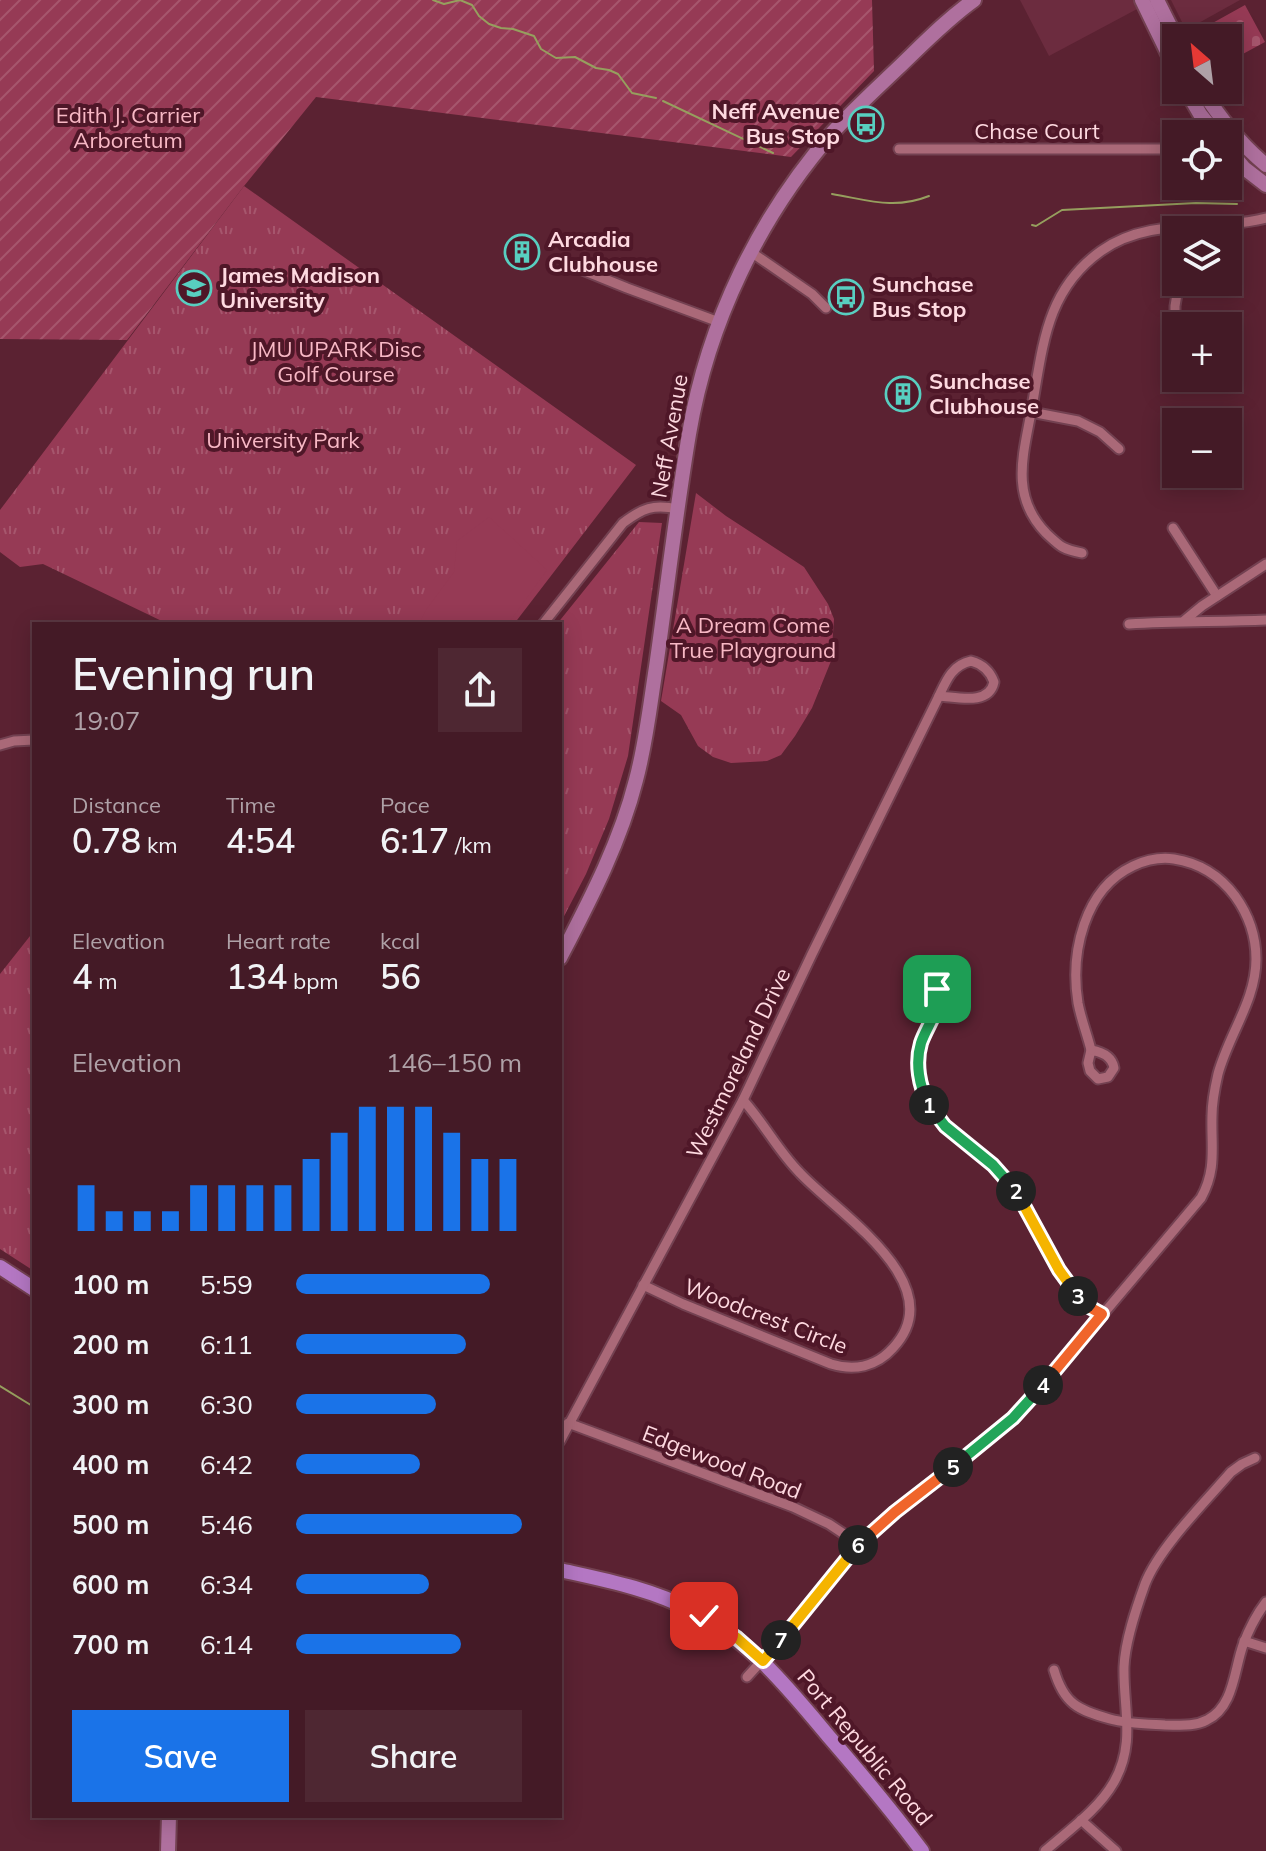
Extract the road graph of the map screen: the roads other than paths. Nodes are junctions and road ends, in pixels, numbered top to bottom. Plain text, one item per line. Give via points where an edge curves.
1 (974, 0) edge
2 (1142, 0) edge
3 (1157, 0) edge
4 (1169, 24) edge
5 (1162, 41) edge
6 (1210, 104) edge
7 (899, 149) dead end
8 (1162, 149) edge
9 (1266, 165) edge
10 (1242, 166) edge
11 (1266, 185) edge
12 (1266, 218) edge
13 (1242, 223) edge
14 (1162, 230) edge
15 (751, 252) junction
16 (567, 262) dead end
17 (826, 308) dead end
18 (719, 322) junction
19 (1031, 412) junction
20 (1119, 449) dead end
21 (678, 509) junction
22 (1173, 528) dead end
23 (1082, 553) dead end
24 (1266, 564) edge
25 (1217, 596) junction
26 (1185, 620) junction
27 (1266, 620) edge
28 (545, 622) edge
29 (1129, 624) dead end
30 (939, 696) junction
31 (32, 740) edge
32 (0, 745) edge
33 (562, 954) edge
34 (937, 989) dead end
35 (1091, 1050) dead end
36 (743, 1100) junction
37 (0, 1267) edge
38 (643, 1285) junction
39 (32, 1288) edge
40 (1102, 1314) junction
41 (568, 1423) junction
42 (562, 1436) edge
43 (1255, 1458) dead end
44 (859, 1544) junction
45 (562, 1570) edge
46 (1266, 1602) edge
47 (1244, 1641) junction
48 (1266, 1648) edge
49 (763, 1661) junction
50 (1054, 1670) dead end
51 (747, 1677) dead end
52 (1128, 1724) junction
53 (169, 1818) edge
54 (1081, 1820) junction
55 (168, 1851) edge
56 (922, 1851) edge
57 (1045, 1851) edge
58 (1116, 1851) edge

1 - 15 main road, Neff Avenue via 834,132 791,185
2 - 5 main road
3 - 4 main road
6 - 9 main road
7 - 8 street, Chase Court
10 - 11 main road
12 - 13 street
14 - 19 street via 1123,238 1076,274 1047,324
15 - 17 street
15 - 18 main road, Neff Avenue
16 - 18 street
18 - 21 main road, Neff Avenue via 696,399
19 - 20 street via 1078,421
19 - 23 street via 1022,465 1028,507 1063,549
21 - 28 street via 640,511 623,523
21 - 33 main road, Neff Avenue via 636,781 608,862
22 - 25 street
24 - 25 street
25 - 26 street
26 - 27 street
26 - 29 street
30 - 30 street, Westmoreland Drive via 949,675 964,663 979,664 993,679 993,688 984,696
30 - 36 street, Westmoreland Drive
31 - 32 street
34 - 40 street via 939,1002 919,1056 926,1100 945,1126 1010,1184 1067,1283
35 - 40 street via 1078,1004 1077,966 1082,930 1098,895 1121,872 1155,859 1186,862 1212,874 1244,911 1256,956 1250,993 1217,1077 1211,1172 1198,1203
36 - 38 street, Westmoreland Drive
36 - 38 street, Woodcrest Circle via 797,1170 867,1234 897,1270 910,1309 904,1333 878,1361 842,1367
37 - 39 main road
38 - 41 street, Westmoreland Drive
40 - 44 street via 1013,1418
41 - 42 street, Westmoreland Drive
41 - 44 street, Edgewood Road via 793,1507
43 - 52 street via 1231,1472 1149,1576 1126,1649
44 - 49 street
45 - 49 main road, Port Republic Road via 680,1604
46 - 47 street
47 - 48 street
47 - 52 street via 1230,1692 1214,1716 1189,1725
49 - 51 street
49 - 56 main road, Port Republic Road
50 - 52 street via 1063,1693 1076,1706
52 - 54 street via 1117,1776
53 - 55 main road
54 - 57 street
54 - 58 street

